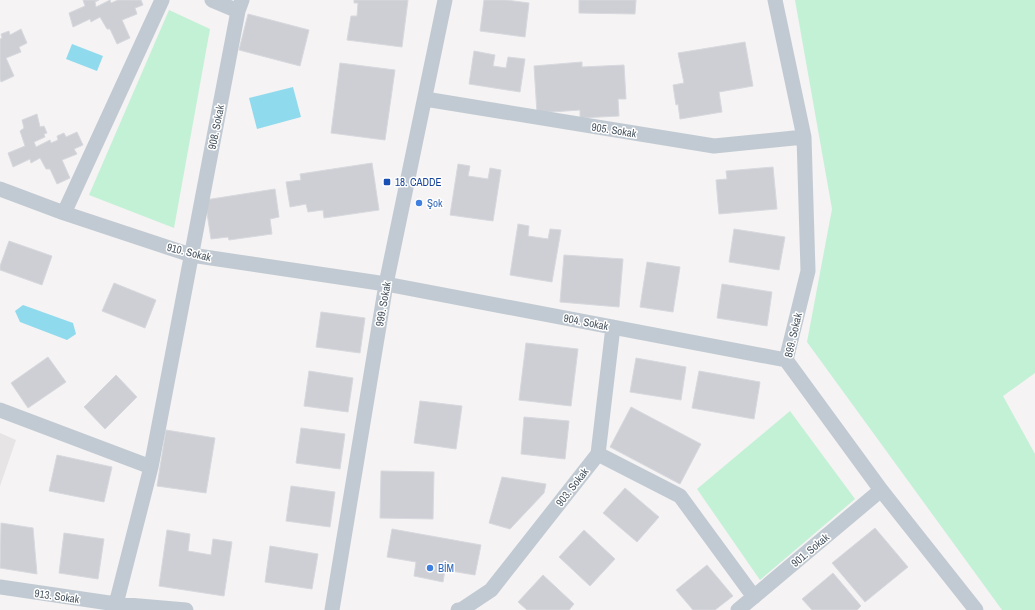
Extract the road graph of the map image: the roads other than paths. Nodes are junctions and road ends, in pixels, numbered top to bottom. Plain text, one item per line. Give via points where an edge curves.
1 (162, 0) edge
2 (212, 0) edge
3 (445, 0) edge
4 (775, 0) edge
5 (240, 6) edge
6 (425, 99) junction
7 (804, 137) junction
8 (0, 188) edge
9 (64, 213) junction
10 (191, 255) junction
11 (386, 284) junction
12 (613, 327) junction
13 (786, 360) junction
14 (0, 410) edge
15 (598, 454) junction
16 (150, 467) junction
17 (881, 490) junction
18 (0, 587) edge
19 (754, 597) junction
20 (116, 604) junction
21 (186, 610) edge
22 (332, 610) edge
23 (458, 610) edge
24 (738, 610) edge
25 (976, 610) edge

1 - 9 street
2 - 5 street
3 - 6 street, 999. Sokak
4 - 7 street, 899. Sokak
5 - 10 street, 908. Sokak
6 - 7 street, 905. Sokak via 714,146
6 - 11 street, 999. Sokak
7 - 13 street, 899. Sokak via 808,271
8 - 9 street, 910. Sokak
9 - 10 street, 910. Sokak
10 - 11 street, 910. Sokak
10 - 16 street, 908. Sokak
11 - 12 street, 904. Sokak
11 - 22 street, 999. Sokak
12 - 13 street, 904. Sokak
12 - 15 street
13 - 17 street, 899. Sokak
14 - 16 street
15 - 19 street via 680,496
15 - 23 street, 903. Sokak via 492,590
16 - 20 street, 908. Sokak
17 - 19 street, 901. Sokak
17 - 25 street, 899. Sokak
18 - 20 street, 913. Sokak
19 - 24 street, 901. Sokak
20 - 21 street, 913. Sokak

